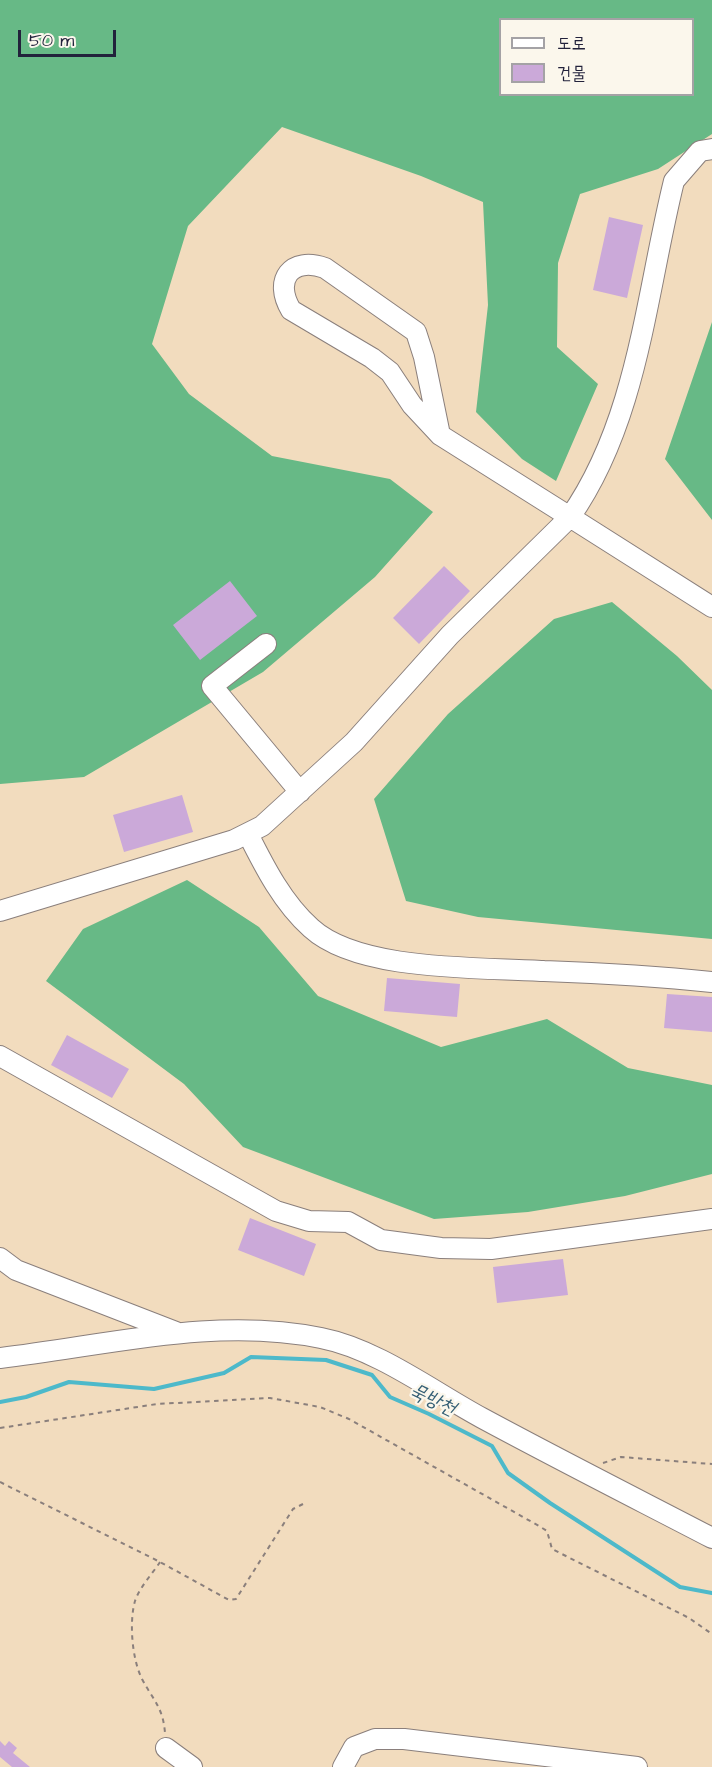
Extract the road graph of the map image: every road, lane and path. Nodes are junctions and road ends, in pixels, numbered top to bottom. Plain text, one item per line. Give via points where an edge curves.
1 (712, 149) edge
2 (440, 435) junction
3 (570, 518) junction
4 (712, 607) edge
5 (266, 644) dead end
6 (300, 792) junction
7 (248, 834) junction
8 (0, 910) edge
9 (712, 982) edge
10 (0, 1056) edge
11 (712, 1219) edge
12 (0, 1258) edge
13 (181, 1334) junction
14 (0, 1358) edge
15 (0, 1428) edge
16 (712, 1464) edge
17 (593, 1476) junction
18 (0, 1482) edge
19 (303, 1504) dead end
20 (712, 1538) edge
21 (160, 1562) junction
22 (712, 1634) edge
23 (166, 1748) joint
24 (192, 1767) edge
25 (343, 1767) edge
26 (637, 1767) edge

1 - 3 street via 700,151 674,181 620,419 601,464
2 - 2 street via 412,405 390,372 291,310 284,298 284,280 292,268 308,262 325,267 416,332
2 - 3 street
3 - 4 street
3 - 6 street via 465,619 354,742
5 - 6 street via 212,686
6 - 7 street
7 - 8 street
7 - 9 street via 272,881 311,929 364,955 454,966
10 - 11 street via 276,1211 309,1221 348,1222 381,1240 441,1248 491,1249
12 - 13 street via 16,1270
13 - 14 street
13 - 17 street via 264,1331 319,1337 353,1346
15 - 22 path via 199,1401 270,1398 320,1407 349,1419 539,1526 547,1531 552,1549 689,1618
16 - 17 path via 621,1457 598,1464
17 - 20 street
18 - 21 path
19 - 21 path via 293,1509 236,1599 229,1600
21 - 23 path via 136,1599 132,1618 137,1664 161,1708
23 - 24 street
25 - 26 street via 354,1747 375,1739 404,1739

